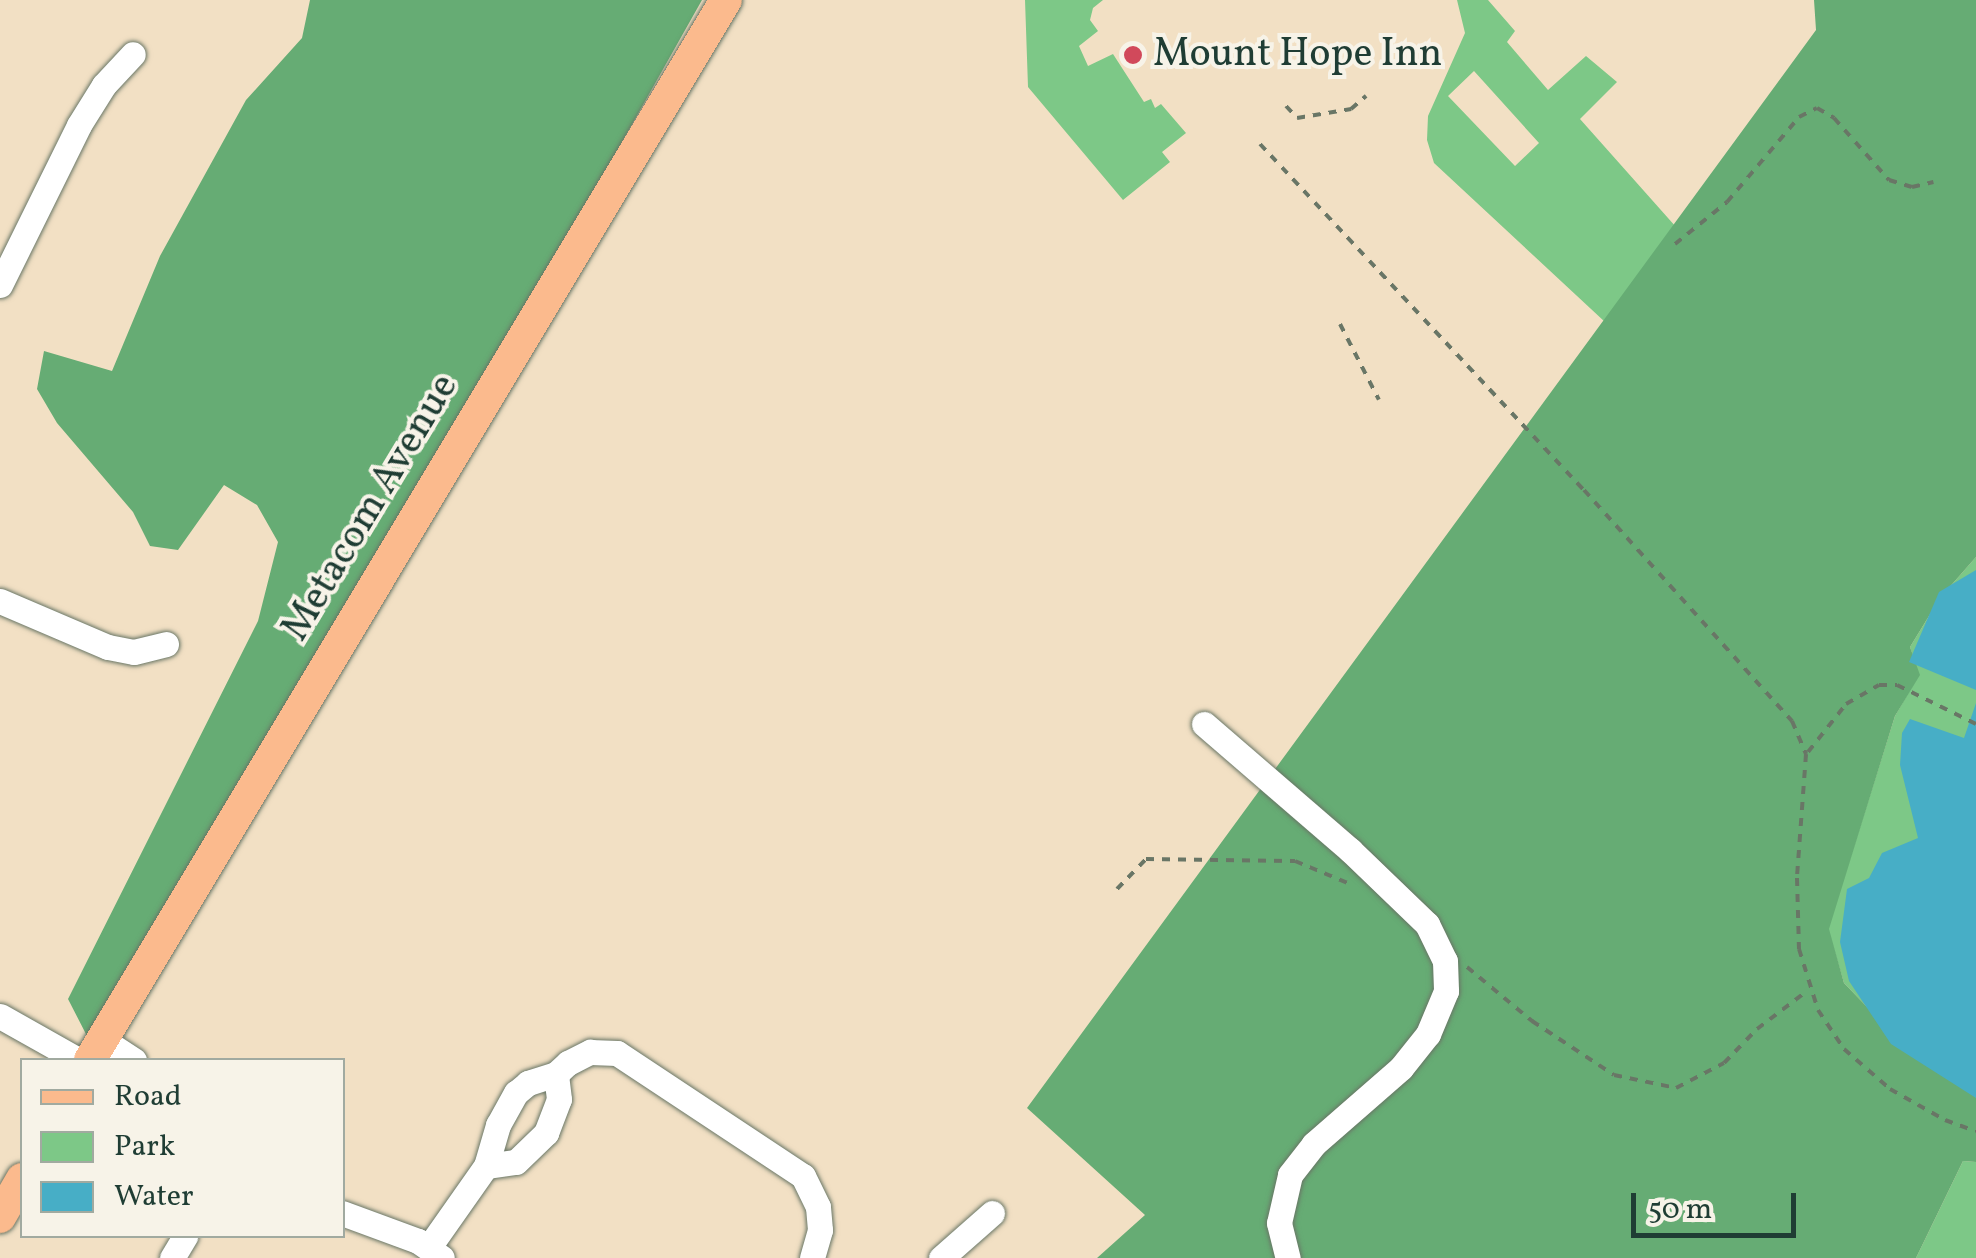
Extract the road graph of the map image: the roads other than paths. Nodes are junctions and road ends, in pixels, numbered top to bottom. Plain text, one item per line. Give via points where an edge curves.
1 (726, 0) edge
2 (132, 54) dead end
3 (0, 284) edge
4 (0, 600) edge
5 (166, 644) dead end
6 (1204, 724) dead end
7 (0, 1016) edge
8 (90, 1054) edge
9 (119, 1058) edge
10 (556, 1074) junction
11 (486, 1166) junction
12 (20, 1182) edge
13 (992, 1212) dead end
14 (345, 1214) edge
15 (0, 1217) edge
16 (436, 1253) edge
17 (812, 1258) edge
18 (941, 1258) edge
19 (1288, 1258) edge

1 - 8 main road, Metacom Avenue
2 - 3 street via 79,124
4 - 5 street via 108,647 134,652
6 - 19 street via 1427,924 1445,961 1446,991 1428,1034 1290,1175 1279,1223
7 - 8 street
8 - 9 street
10 - 11 street via 516,1094
10 - 11 street via 558,1099 546,1134 516,1162
10 - 17 street via 590,1052 617,1053 791,1164 818,1208
11 - 16 street
12 - 15 main road
13 - 18 street
14 - 16 street

